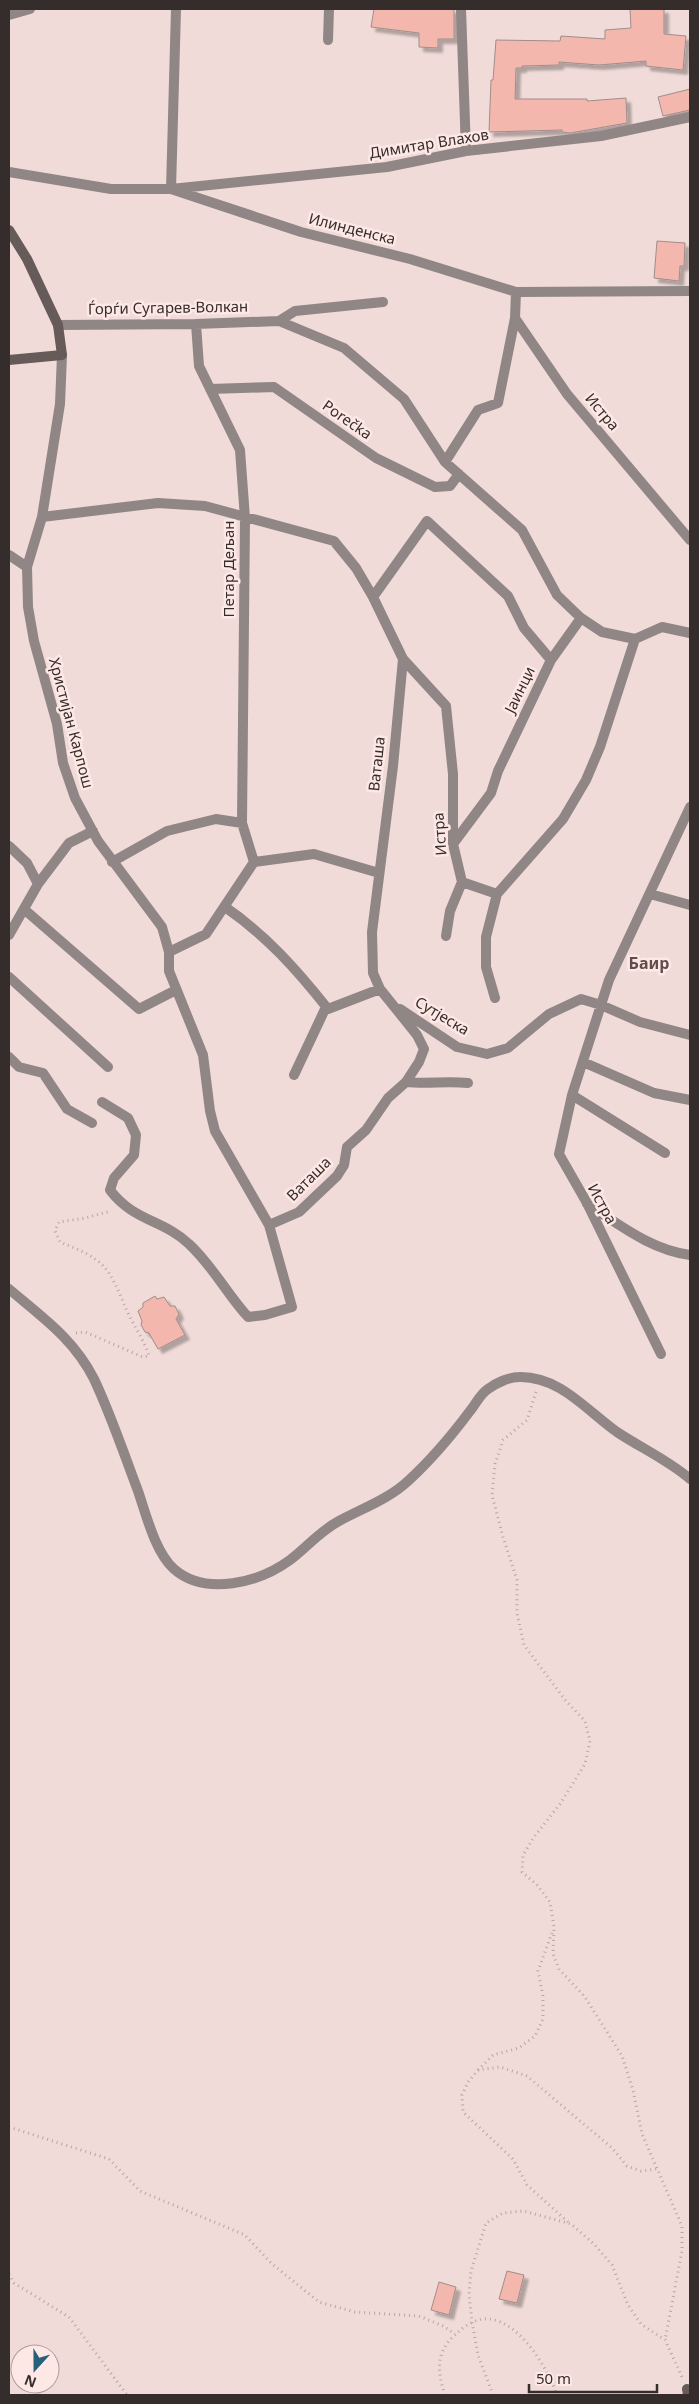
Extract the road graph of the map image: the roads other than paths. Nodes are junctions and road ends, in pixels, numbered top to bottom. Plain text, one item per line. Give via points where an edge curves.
1 (30, 9) edge
2 (176, 9) edge
3 (329, 9) edge
4 (462, 9) edge
5 (9, 15) edge
6 (328, 40) dead end
7 (690, 117) edge
8 (466, 151) junction
9 (9, 172) edge
10 (171, 190) junction
11 (9, 230) edge
12 (690, 291) edge
13 (516, 292) junction
14 (383, 302) dead end
15 (515, 318) junction
16 (279, 321) junction
17 (196, 324) junction
18 (58, 325) junction
19 (62, 355) junction
20 (9, 360) edge
21 (210, 389) junction
22 (445, 462) junction
23 (459, 474) junction
24 (42, 517) junction
25 (245, 518) junction
26 (690, 540) edge
27 (9, 555) edge
28 (27, 567) junction
29 (373, 597) junction
30 (581, 618) junction
31 (690, 633) edge
32 (634, 639) junction
33 (403, 659) junction
34 (551, 660) junction
35 (690, 807) edge
36 (242, 823) junction
37 (93, 831) junction
38 (453, 844) junction
39 (9, 846) edge
40 (112, 862) junction
41 (254, 862) junction
42 (379, 873) junction
43 (462, 882) junction
44 (38, 884) junction
45 (497, 894) junction
46 (650, 894) junction
47 (690, 905) edge
48 (225, 907) junction
49 (25, 910) junction
50 (9, 935) edge
51 (446, 936) dead end
52 (169, 952) junction
53 (9, 977) edge
54 (380, 989) junction
55 (176, 990) junction
56 (495, 998) dead end
57 (392, 1004) junction
58 (601, 1005) junction
59 (326, 1007) junction
60 (690, 1035) edge
61 (9, 1058) edge
62 (583, 1062) junction
63 (108, 1067) dead end
64 (294, 1075) dead end
65 (406, 1082) junction
66 (468, 1083) dead end
67 (572, 1095) junction
68 (690, 1100) edge
69 (102, 1102) dead end
70 (92, 1123) dead end
71 (665, 1153) dead end
72 (587, 1203) junction
73 (269, 1225) junction
74 (690, 1255) edge
75 (9, 1289) edge
76 (661, 1354) dead end
77 (690, 1479) edge

1 - 5 street
2 - 10 street
3 - 6 street
4 - 8 street
7 - 8 street, Димитар Влахов via 601,136
8 - 10 street, Димитар Влахов via 387,167
9 - 10 street, Илинденска via 111,189
10 - 13 street, Илинденска via 301,232 410,259
11 - 18 street, Христијан Карпош via 27,259
12 - 13 street, Илинденска
13 - 15 street
14 - 16 street, Ѓорѓи Сугарев-Волкан via 295,311
15 - 22 street via 498,403 478,410
15 - 26 street, Истра via 568,394
16 - 17 street, Ѓорѓи Сугарев-Волкан
16 - 22 street, Ѓорѓи Сугарев-Волкан via 344,348 404,400
17 - 18 street, Ѓорѓи Сугарев-Волкан
17 - 21 street, Петар Дељан via 199,366
18 - 19 street, Христијан Карпош
19 - 20 street
19 - 24 street, Христијан Карпош via 60,404
21 - 23 street, Porečka via 274,387 376,458 435,487 450,486
21 - 25 street, Петар Дељан via 240,450
22 - 23 street, Ѓорѓи Сугарев-Волкан
23 - 30 street, Ѓорѓи Сугарев-Волкан via 522,530 557,596
24 - 25 street via 158,503 205,506
24 - 28 street, Христијан Карпош
25 - 29 street via 290,527 334,541 356,568
25 - 36 street, Петар Дељан
27 - 28 street
28 - 37 street, Христијан Карпош via 28,607 34,641 57,724 63,764 74,798
29 - 33 street
29 - 34 street, Јаинци via 427,522 508,596 524,628
30 - 32 street, Ѓорѓи Сугарев-Волкан via 602,632
30 - 34 street
31 - 32 street via 662,627
32 - 45 street via 600,747 586,780 563,819
33 - 38 street, Истра via 446,706 453,774
33 - 42 street, Ваташа
34 - 38 street, Јаинци via 498,771 491,793
35 - 46 street, Истра
36 - 40 street via 216,819 167,831
36 - 41 street, Петар Дељан
37 - 40 street, Христијан Карпош
37 - 44 street via 69,843
38 - 43 street, Истра
39 - 44 street via 27,863
40 - 52 street, Христијан Карпош via 162,927
41 - 42 street via 314,854
41 - 48 street
42 - 54 street, Ваташа via 372,932 373,973
43 - 45 street
43 - 51 street via 450,911
44 - 49 street
45 - 56 street via 486,937 486,967
46 - 47 street
46 - 58 street, Истра via 623,947
48 - 52 street via 206,934
48 - 59 street via 249,923 290,962
49 - 50 street
49 - 55 street via 139,1009
52 - 55 street, Христијан Карпош via 169,971
53 - 63 street
54 - 57 street, Ваташа
54 - 59 street via 328,1009
55 - 73 street, Христијан Карпош via 203,1056 215,1131
57 - 58 street, Сутјеска via 458,1046 487,1054 508,1048 549,1014 581,999
57 - 65 street, Ваташа via 424,1049
58 - 60 street via 640,1022
58 - 62 street, Истра
59 - 64 street
61 - 70 street via 19,1067 43,1073 67,1109
62 - 67 street, Истра
62 - 68 street via 654,1093
65 - 66 street
65 - 73 street, Ваташа via 388,1098 366,1130 347,1147 344,1165 337,1176 299,1212
67 - 71 street
67 - 72 street, Истра via 559,1154
69 - 73 street, Христијан Карпош via 128,1118 136,1135 134,1155 114,1178 110,1190 124,1207 168,1228 189,1243 248,1317 265,1316 292,1307
72 - 74 street via 642,1240 674,1253
72 - 76 street, Истра
75 - 77 street via 63,1334 93,1378 157,1543 174,1569 202,1584 228,1586 289,1561 318,1534 390,1495 409,1480 458,1426 485,1390 498,1382 518,1377 539,1380 566,1391 617,1432

